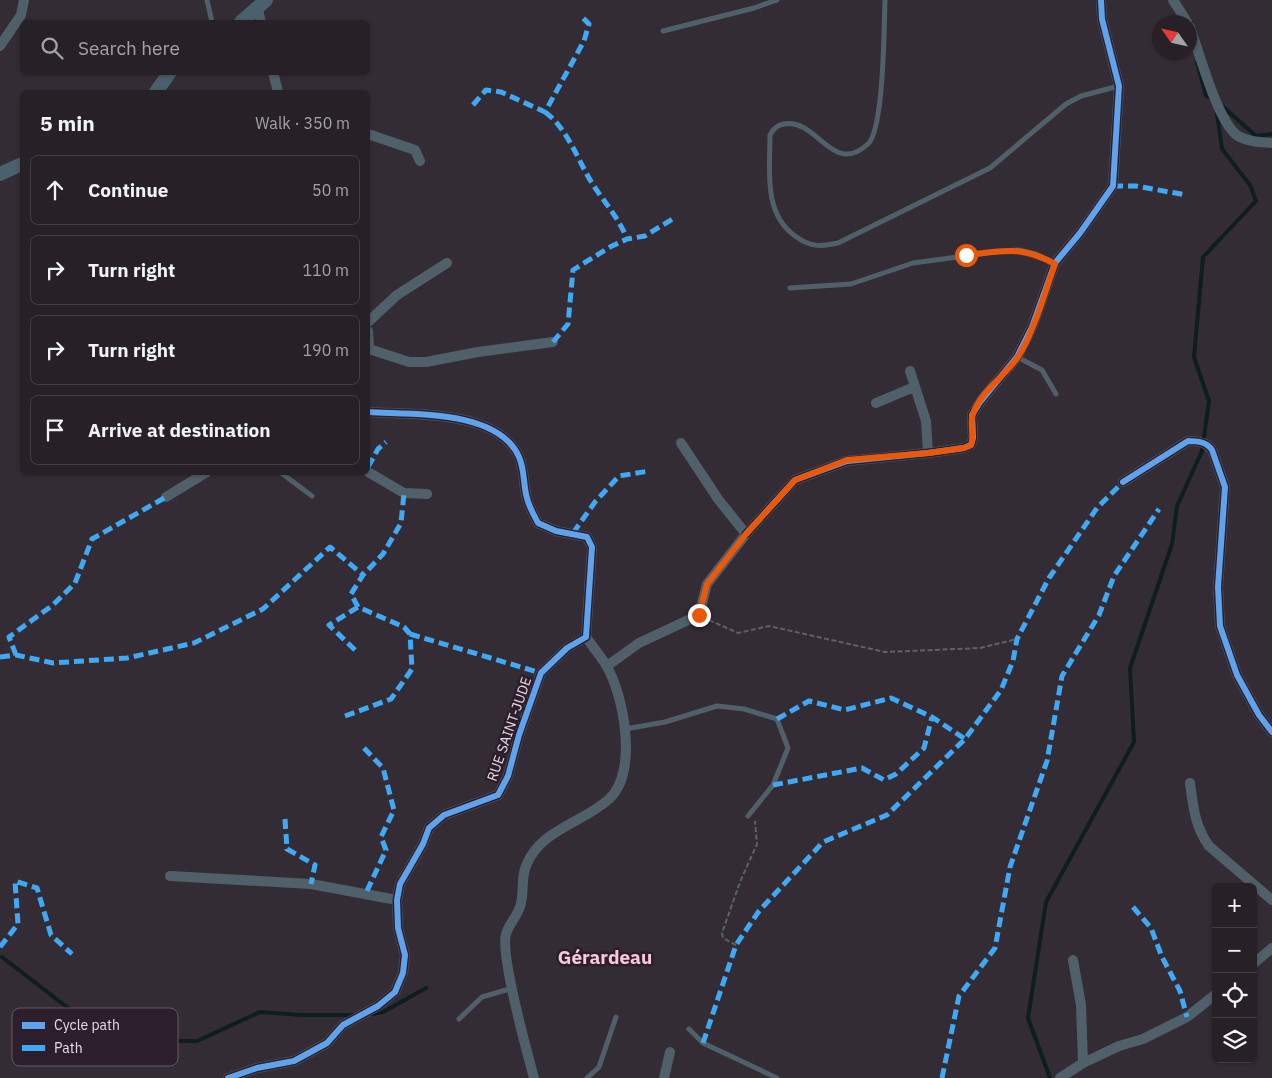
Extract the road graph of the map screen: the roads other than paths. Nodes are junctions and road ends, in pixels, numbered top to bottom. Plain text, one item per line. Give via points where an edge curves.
1 (24, 0) edge
2 (207, 0) edge
3 (777, 0) edge
4 (886, 0) edge
5 (1100, 0) edge
6 (1173, 0) edge
7 (262, 11) edge
8 (1183, 15) edge
9 (212, 20) edge
10 (245, 20) edge
11 (663, 30) dead end
12 (0, 46) edge
13 (1197, 47) edge
14 (168, 75) edge
15 (274, 75) edge
16 (1119, 86) junction
17 (157, 90) edge
18 (278, 90) edge
19 (370, 135) edge
20 (1272, 143) edge
21 (420, 162) dead end
22 (20, 165) edge
23 (0, 174) edge
24 (448, 263) dead end
25 (1055, 264) junction
26 (790, 288) dead end
27 (370, 320) edge
28 (553, 342) dead end
29 (370, 351) edge
30 (1017, 357) junction
31 (910, 371) dead end
32 (914, 387) junction
33 (1056, 394) dead end
34 (876, 403) dead end
35 (370, 412) edge
36 (681, 443) dead end
37 (928, 453) junction
38 (370, 473) edge
39 (202, 475) edge
40 (284, 475) edge
41 (1122, 482) dead end
42 (427, 494) dead end
43 (312, 496) dead end
44 (166, 497) dead end
45 (746, 534) junction
46 (586, 637) junction
47 (606, 666) junction
48 (625, 729) junction
49 (1272, 732) edge
50 (1190, 783) dead end
51 (748, 816) dead end
52 (170, 876) dead end
53 (397, 900) junction
54 (1272, 900) edge
55 (1272, 948) edge
56 (1073, 960) dead end
57 (1257, 961) edge
58 (513, 988) junction
59 (1212, 997) edge
60 (616, 1017) dead end
61 (459, 1019) dead end
62 (689, 1029) dead end
63 (670, 1052) dead end
64 (1083, 1063) junction
65 (228, 1078) edge
66 (534, 1078) edge
67 (587, 1078) edge
68 (664, 1078) edge
69 (777, 1078) edge
70 (1062, 1078) edge

1 - 12 street via 21,16
2 - 9 lane
3 - 11 lane
4 - 16 lane via 877,128 869,144 857,151 841,154 801,126 793,124 779,125 770,135 771,203 775,215 784,228 806,243 820,247 838,243 990,168 1066,104 1081,96
5 - 16 street
6 - 8 street
7 - 10 street
13 - 20 street via 1219,110 1228,125 1236,135 1251,142
14 - 17 street
15 - 18 street
16 - 25 street via 1113,186
19 - 21 street via 415,150
22 - 23 street
24 - 27 street via 397,295
25 - 26 lane via 1028,252 1003,250 913,263 851,284
25 - 30 street via 1032,328
28 - 29 street via 486,350 426,362 409,362
30 - 33 lane via 1042,370
30 - 37 street via 972,415 974,438 971,445
31 - 32 street
32 - 34 street
32 - 37 street via 926,421
35 - 46 street via 449,416 480,425 504,437 519,455 527,498 538,523 556,531 587,537 592,548
36 - 45 street
37 - 45 street via 847,460 795,480
38 - 42 street via 404,493
39 - 44 street
40 - 43 lane
41 - 49 street via 1188,441 1198,441 1212,450 1225,488 1218,586 1220,626 1237,676
45 - 47 street via 707,584 699,615 639,643
46 - 47 street
46 - 53 street, RUE SAINT-JUDE via 567,648 542,673 508,776 498,795 444,815 429,828 400,884
47 - 48 street via 621,707
48 - 51 lane via 665,722 717,706 744,709 777,719 788,748 773,785
48 - 58 street via 622,779 610,797 537,847 526,865 521,903 506,933 505,952
50 - 54 street via 1196,824 1204,839
52 - 53 street via 311,884
53 - 65 street, RUE SAINT-JUDE via 398,928 405,954 403,973 395,992 378,1006 343,1025 327,1043 294,1061
55 - 57 street
56 - 64 street via 1081,1005
58 - 61 lane via 482,997
58 - 66 street
59 - 64 street via 1187,1017
60 - 67 lane via 599,1067
62 - 69 lane via 703,1043
63 - 68 street
64 - 70 street

